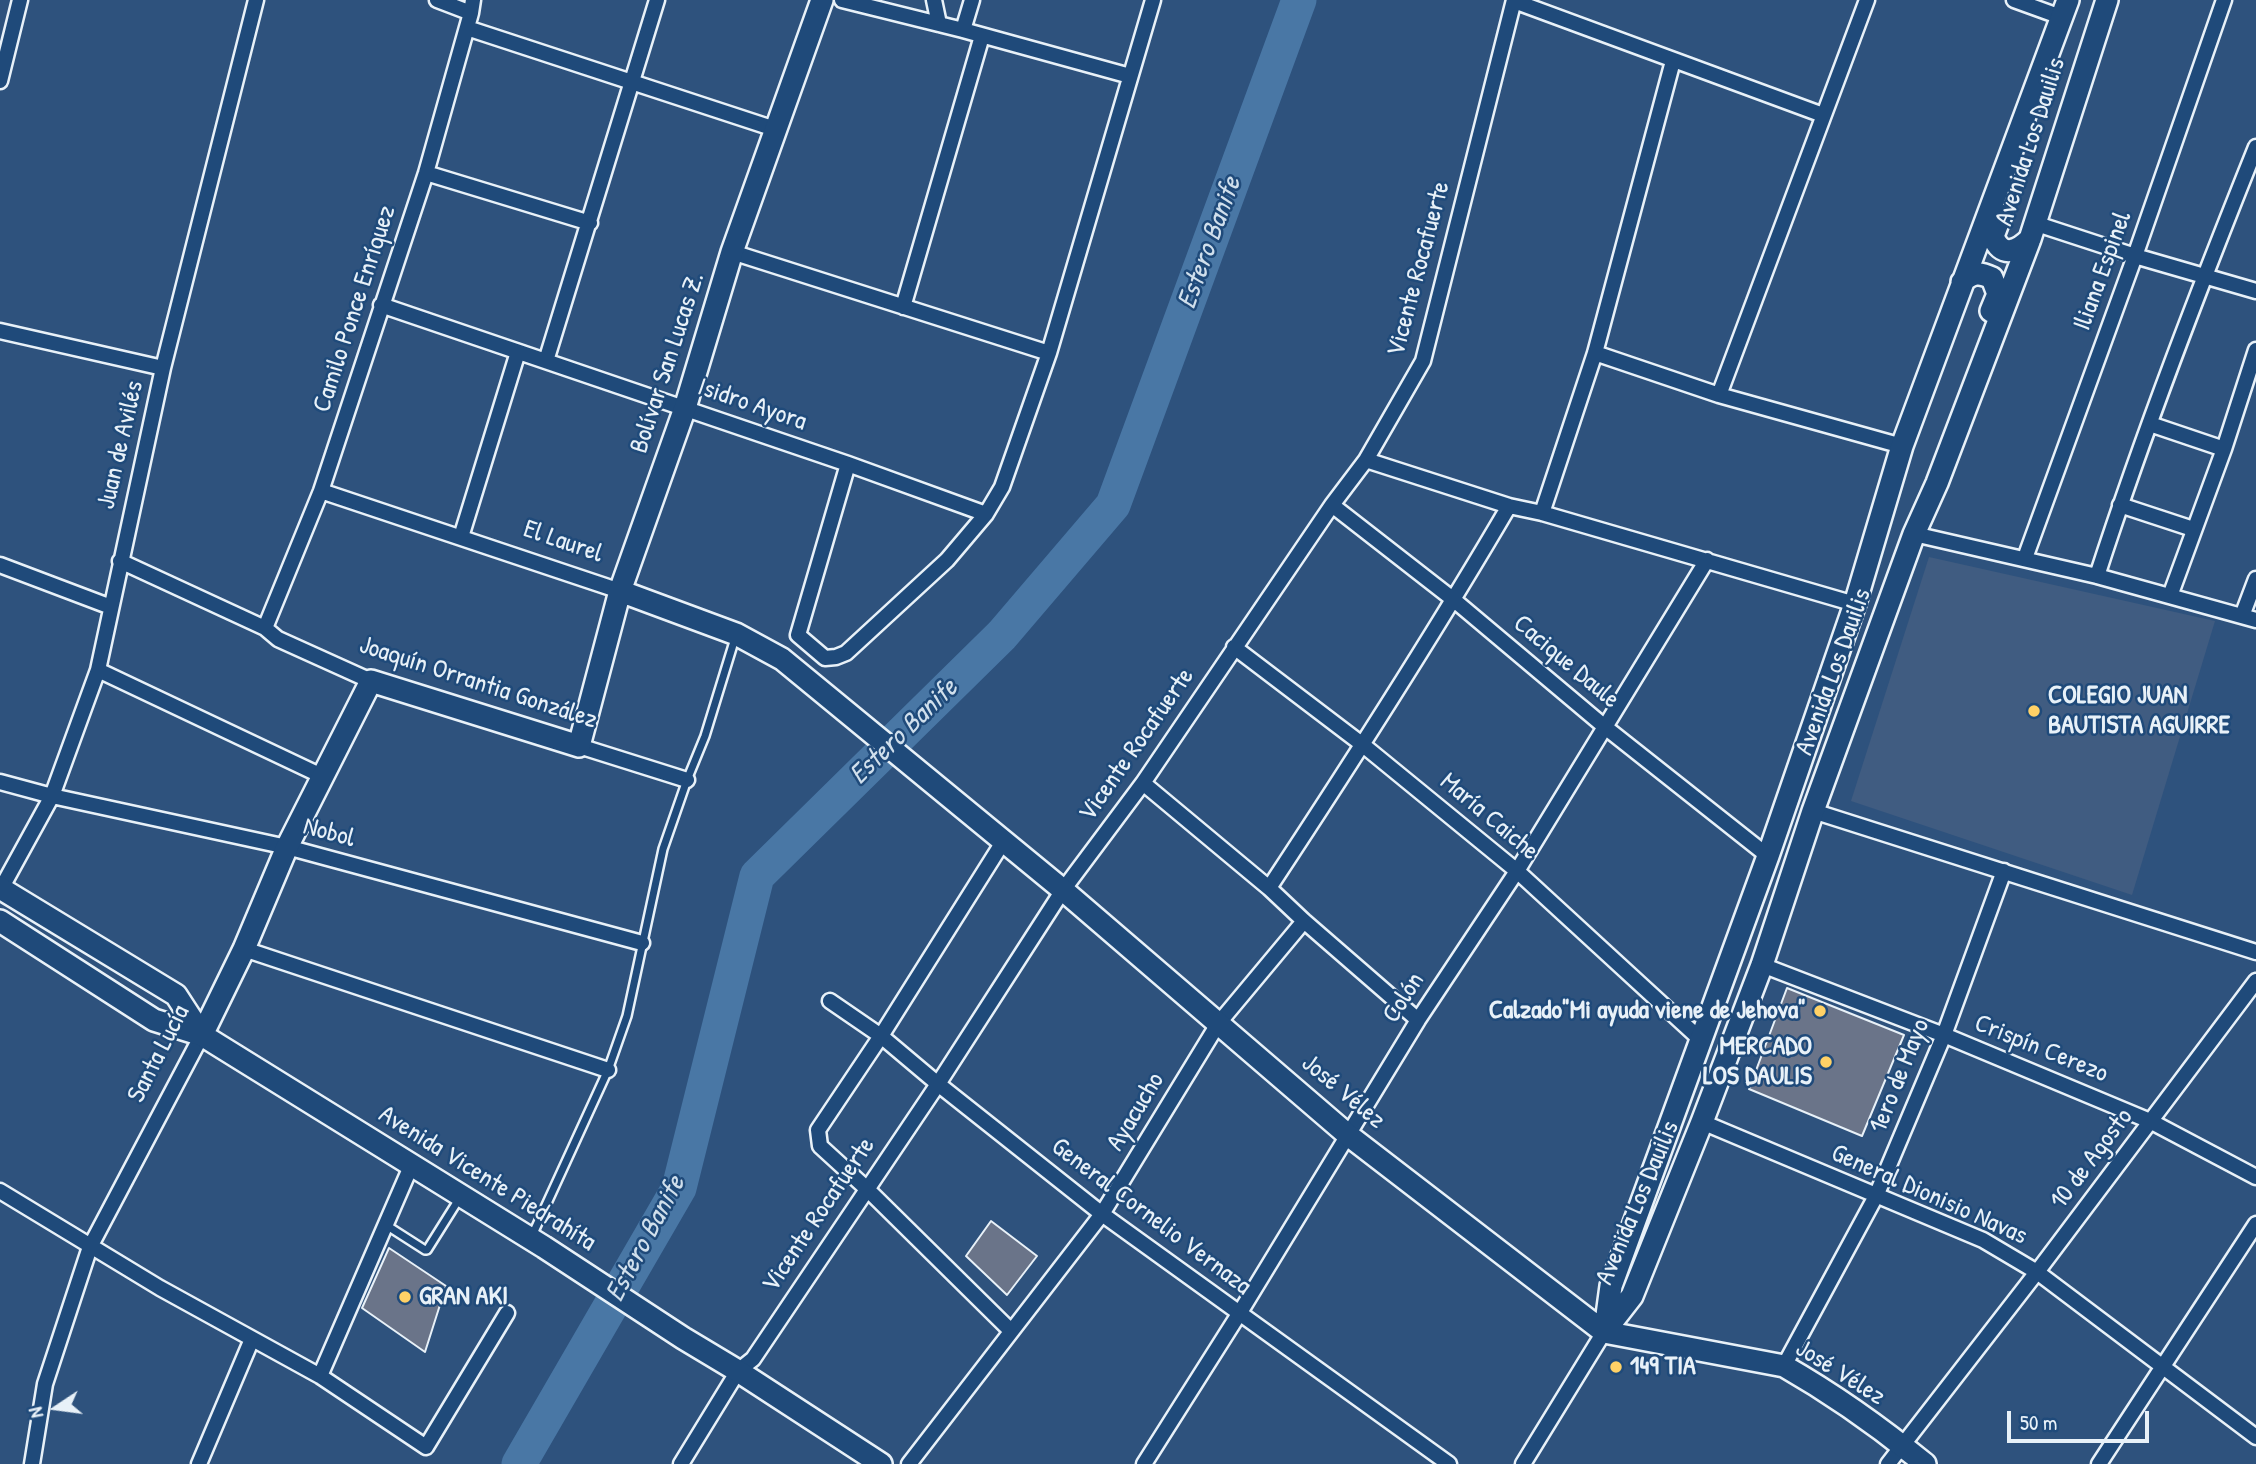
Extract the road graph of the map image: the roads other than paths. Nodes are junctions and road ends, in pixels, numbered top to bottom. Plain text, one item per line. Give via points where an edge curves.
1 (20, 0) edge
2 (256, 0) edge
3 (437, 0) edge
4 (657, 0) edge
5 (822, 0) edge
6 (842, 0) edge
7 (934, 0) edge
8 (972, 0) edge
9 (1153, 0) edge
10 (1514, 0) edge
11 (1867, 0) edge
12 (2014, 0) edge
13 (2107, 0) edge
14 (2224, 0) edge
15 (472, 7) edge
16 (2065, 8) edge
17 (939, 24) junction
18 (467, 28) junction
19 (963, 30) junction
20 (982, 36) junction
21 (2048, 52) junction
22 (1673, 61) junction
23 (1130, 76) junction
24 (0, 81) edge
25 (632, 83) junction
26 (1823, 115) junction
27 (775, 129) junction
28 (2256, 147) edge
29 (426, 173) junction
30 (590, 223) junction
31 (2032, 231) junction
32 (732, 252) junction
33 (2135, 256) junction
34 (2204, 277) junction
35 (1962, 282) junction
36 (2256, 291) edge
37 (381, 305) junction
38 (903, 307) junction
39 (0, 331) edge
40 (2256, 350) edge
41 (518, 352) junction
42 (1049, 353) junction
43 (1595, 353) junction
44 (546, 361) junction
45 (163, 369) junction
46 (1720, 395) junction
47 (685, 408) junction
48 (2150, 424) junction
49 (1902, 446) junction
50 (2224, 449) junction
51 (1366, 460) junction
52 (848, 464) junction
53 (1937, 483) junction
54 (321, 491) junction
55 (1332, 505) junction
56 (2120, 505) junction
57 (1510, 506) junction
58 (1542, 513) junction
59 (986, 514) junction
60 (2193, 529) junction
61 (1914, 534) junction
62 (461, 537) junction
63 (2025, 558) junction
64 (1707, 560) junction
65 (120, 561) junction
66 (0, 565) edge
67 (2097, 576) junction
68 (2256, 579) edge
69 (620, 591) junction
70 (2170, 596) junction
71 (1454, 600) junction
72 (1855, 604) junction
73 (111, 607) junction
74 (2249, 618) edge
75 (265, 628) junction
76 (736, 634) junction
77 (1234, 647) junction
78 (782, 659) joint
79 (97, 670) junction
80 (371, 681) junction
81 (1605, 727) junction
82 (579, 746) junction
83 (1363, 746) junction
84 (324, 777) junction
85 (687, 780) junction
86 (0, 782) edge
87 (1143, 783) junction
88 (52, 796) junction
89 (1813, 811) junction
90 (1003, 842) junction
91 (287, 848) junction
92 (1768, 856) junction
93 (1517, 871) junction
94 (2004, 871) junction
95 (1, 888) edge
96 (1269, 888) junction
97 (1063, 890) junction
98 (0, 921) edge
99 (1304, 921) junction
100 (642, 943) junction
101 (244, 949) junction
102 (2256, 952) edge
103 (1762, 965) junction
104 (2256, 981) edge
105 (830, 1000) dead end
106 (1418, 1020) junction
107 (1218, 1024) junction
108 (201, 1035) junction
109 (1944, 1035) junction
110 (881, 1036) junction
111 (1701, 1040) junction
112 (608, 1070) junction
113 (938, 1084) junction
114 (2150, 1121) junction
115 (1702, 1122) junction
116 (1348, 1135) junction
117 (412, 1164) junction
118 (2256, 1177) edge
119 (866, 1188) junction
120 (0, 1191) edge
121 (461, 1195) junction
122 (1876, 1196) junction
123 (1102, 1214) junction
124 (2256, 1224) edge
125 (386, 1225) junction
126 (538, 1243) junction
127 (90, 1247) junction
128 (2037, 1272) junction
129 (507, 1312) dead end
130 (1239, 1314) junction
131 (1011, 1331) junction
132 (1604, 1332) junction
133 (252, 1339) junction
134 (2162, 1364) junction
135 (1784, 1366) junction
136 (738, 1371) junction
137 (320, 1376) junction
138 (2256, 1437) edge
139 (1903, 1446) junction
140 (32, 1464) edge
141 (199, 1464) edge
142 (681, 1464) edge
143 (881, 1464) edge
144 (909, 1464) edge
145 (1144, 1464) edge
146 (1449, 1464) edge
147 (1523, 1464) edge
148 (1888, 1464) edge
149 (1925, 1464) edge
150 (2099, 1464) edge

1 - 24 street
2 - 45 street, Juan de Avilés
3 - 15 street
4 - 25 street
5 - 27 street, Bolívar San Lucas Z.
6 - 17 street
7 - 17 street
8 - 19 street
9 - 23 street
10 - 22 street
10 - 51 street, Vicente Rocafuerte via 1423,361
11 - 26 street
12 - 16 street
13 - 31 street, Avenida Los Dauilis
14 - 33 street, Iliana Espinel
15 - 18 street, Camilo Ponce Enríquez
16 - 21 street, Avenida Los Dauilis
17 - 19 street
18 - 25 street
18 - 29 street, Camilo Ponce Enríquez
19 - 20 street
20 - 23 street
20 - 38 street
21 - 31 street via 2046,85 1993,236 1997,244 2012,251 2019,250
21 - 35 street, Avenida Los Dauilis
22 - 26 street
22 - 43 street
23 - 42 street
25 - 27 street
25 - 30 street
26 - 46 street
27 - 32 street, Bolívar San Lucas Z.
28 - 34 street
29 - 30 street
29 - 37 street, Camilo Ponce Enríquez
30 - 44 street
31 - 33 street
31 - 53 street, Avenida Los Dauilis
32 - 38 street
32 - 47 street, Bolívar San Lucas Z.
33 - 34 street
33 - 63 street, Iliana Espinel
34 - 36 street
34 - 48 street
35 - 49 street, Avenida Los Dauilis
35 - 53 street via 1969,275 1982,273 1992,278 1998,293 1947,433
37 - 41 street, Isidro Ayora
37 - 54 street, Camilo Ponce Enríquez
38 - 42 street
39 - 45 street
40 - 50 street
41 - 44 street, Isidro Ayora
41 - 62 street
42 - 59 street via 1002,487
43 - 46 street
43 - 58 street
44 - 47 street, Isidro Ayora
45 - 65 street, Juan de Avilés
46 - 49 street
47 - 52 street, Isidro Ayora
47 - 69 street, Bolívar San Lucas Z.
48 - 50 street
48 - 56 street
49 - 72 street, Avenida Los Dauilis
50 - 60 street
51 - 55 street, Vicente Rocafuerte
51 - 57 street
52 - 59 street, Isidro Ayora
52 - 59 street via 798,635 825,658 846,653 947,560
53 - 61 street, Avenida Los Dauilis
54 - 62 street, El Laurel
54 - 75 street, Camilo Ponce Enríquez
55 - 71 street, Cacique Daule
55 - 77 street, Vicente Rocafuerte
56 - 60 street
56 - 67 street
57 - 58 street
57 - 71 street
58 - 64 street
60 - 70 street
61 - 63 street
61 - 89 street, Avenida Los Dauilis
62 - 69 street, El Laurel
63 - 67 street
64 - 72 street
64 - 81 street, Colón
65 - 73 street, Juan de Avilés
65 - 75 street, Joaquín Orrantia González
66 - 73 street
67 - 70 street
68 - 74 street
69 - 76 street, El Laurel
69 - 82 street, Bolívar San Lucas Z.
70 - 74 street
71 - 81 street, Cacique Daule
71 - 83 street
72 - 92 street, Avenida Los Dauilis
73 - 79 street, Juan de Avilés
75 - 80 street, Joaquín Orrantia González via 278,639
76 - 78 street, El Laurel
76 - 85 lane
77 - 83 street, María Caiche
77 - 87 street, Vicente Rocafuerte
78 - 90 street, José Vélez
79 - 84 street
79 - 88 street, Juan de Avilés
80 - 82 street, Joaquín Orrantia González
80 - 84 street, Santa Lucía
81 - 92 street, Cacique Daule
81 - 93 street, Colón
82 - 85 street, Joaquín Orrantia González
83 - 93 street, María Caiche
83 - 96 street
84 - 91 street, Santa Lucía
85 - 100 lane via 663,849
86 - 88 street, Nobol
87 - 96 street
87 - 97 street, Vicente Rocafuerte
88 - 91 street, Nobol
88 - 95 street, Juan de Avilés
89 - 94 street
89 - 103 street, Avenida Los Dauilis
90 - 97 street, José Vélez
90 - 110 street
91 - 100 street, Nobol
91 - 101 street, Santa Lucía
92 - 111 street, Avenida Los Dauilis
93 - 106 street, Colón
93 - 111 street, María Caiche
94 - 102 street
94 - 109 street, 1ero de Mayo
95 - 108 street, Avenida Vicente Piedrahíta via 176,995
96 - 99 street
97 - 107 street, José Vélez
97 - 113 street, Vicente Rocafuerte
98 - 108 street, Avenida Vicente Piedrahíta via 155,1020
99 - 106 street
99 - 107 street, Ayacucho
100 - 112 lane via 627,1016
101 - 108 street, Santa Lucía
101 - 112 street
103 - 109 street, Crispín Cerezo
103 - 115 street, Avenida Los Dauilis
104 - 114 street, 10 de Agosto
105 - 110 street, General Cornelio Vernaza
106 - 116 street, Colón
107 - 116 street, José Vélez
107 - 123 street, Ayacucho
108 - 117 street, Avenida Vicente Piedrahíta
108 - 127 street, Santa Lucía
109 - 114 street, Crispín Cerezo
109 - 122 street, 1ero de Mayo
110 - 113 street, General Cornelio Vernaza
110 - 119 street via 818,1129 820,1146
111 - 132 street, Avenida Los Dauilis via 1611,1286
112 - 126 lane
113 - 119 street, Vicente Rocafuerte
113 - 123 street, General Cornelio Vernaza
114 - 118 street, Crispín Cerezo
114 - 128 street, 10 de Agosto
115 - 122 street, General Dionisio Navas
115 - 132 street, Avenida Los Dauilis via 1632,1296
116 - 130 street, Colón
116 - 132 street, José Vélez
117 - 121 street, Avenida Vicente Piedrahíta
117 - 125 street
119 - 131 street
119 - 136 street, Vicente Rocafuerte via 752,1359
120 - 127 street
121 - 125 lane via 428,1250
121 - 126 street, Avenida Vicente Piedrahíta
122 - 128 street, General Dionisio Navas via 1983,1240
122 - 135 street, 1ero de Mayo
123 - 130 street, General Cornelio Vernaza
123 - 131 street, Ayacucho
124 - 134 street
125 - 137 street
126 - 136 street, Avenida Vicente Piedrahíta
127 - 133 street
127 - 140 street, Santa Lucía via 45,1384
128 - 134 street, General Dionisio Navas
128 - 139 street, 10 de Agosto
129 - 137 street via 426,1447
130 - 145 street, Colón
130 - 146 street, General Cornelio Vernaza
131 - 144 street, Ayacucho
132 - 135 street, José Vélez
132 - 147 street
133 - 137 street
133 - 141 street
134 - 138 street, General Dionisio Navas
134 - 150 street
135 - 139 street, José Vélez
136 - 142 street, Vicente Rocafuerte
136 - 143 street, Avenida Vicente Piedrahíta
139 - 148 street, 10 de Agosto
139 - 149 street, José Vélez

